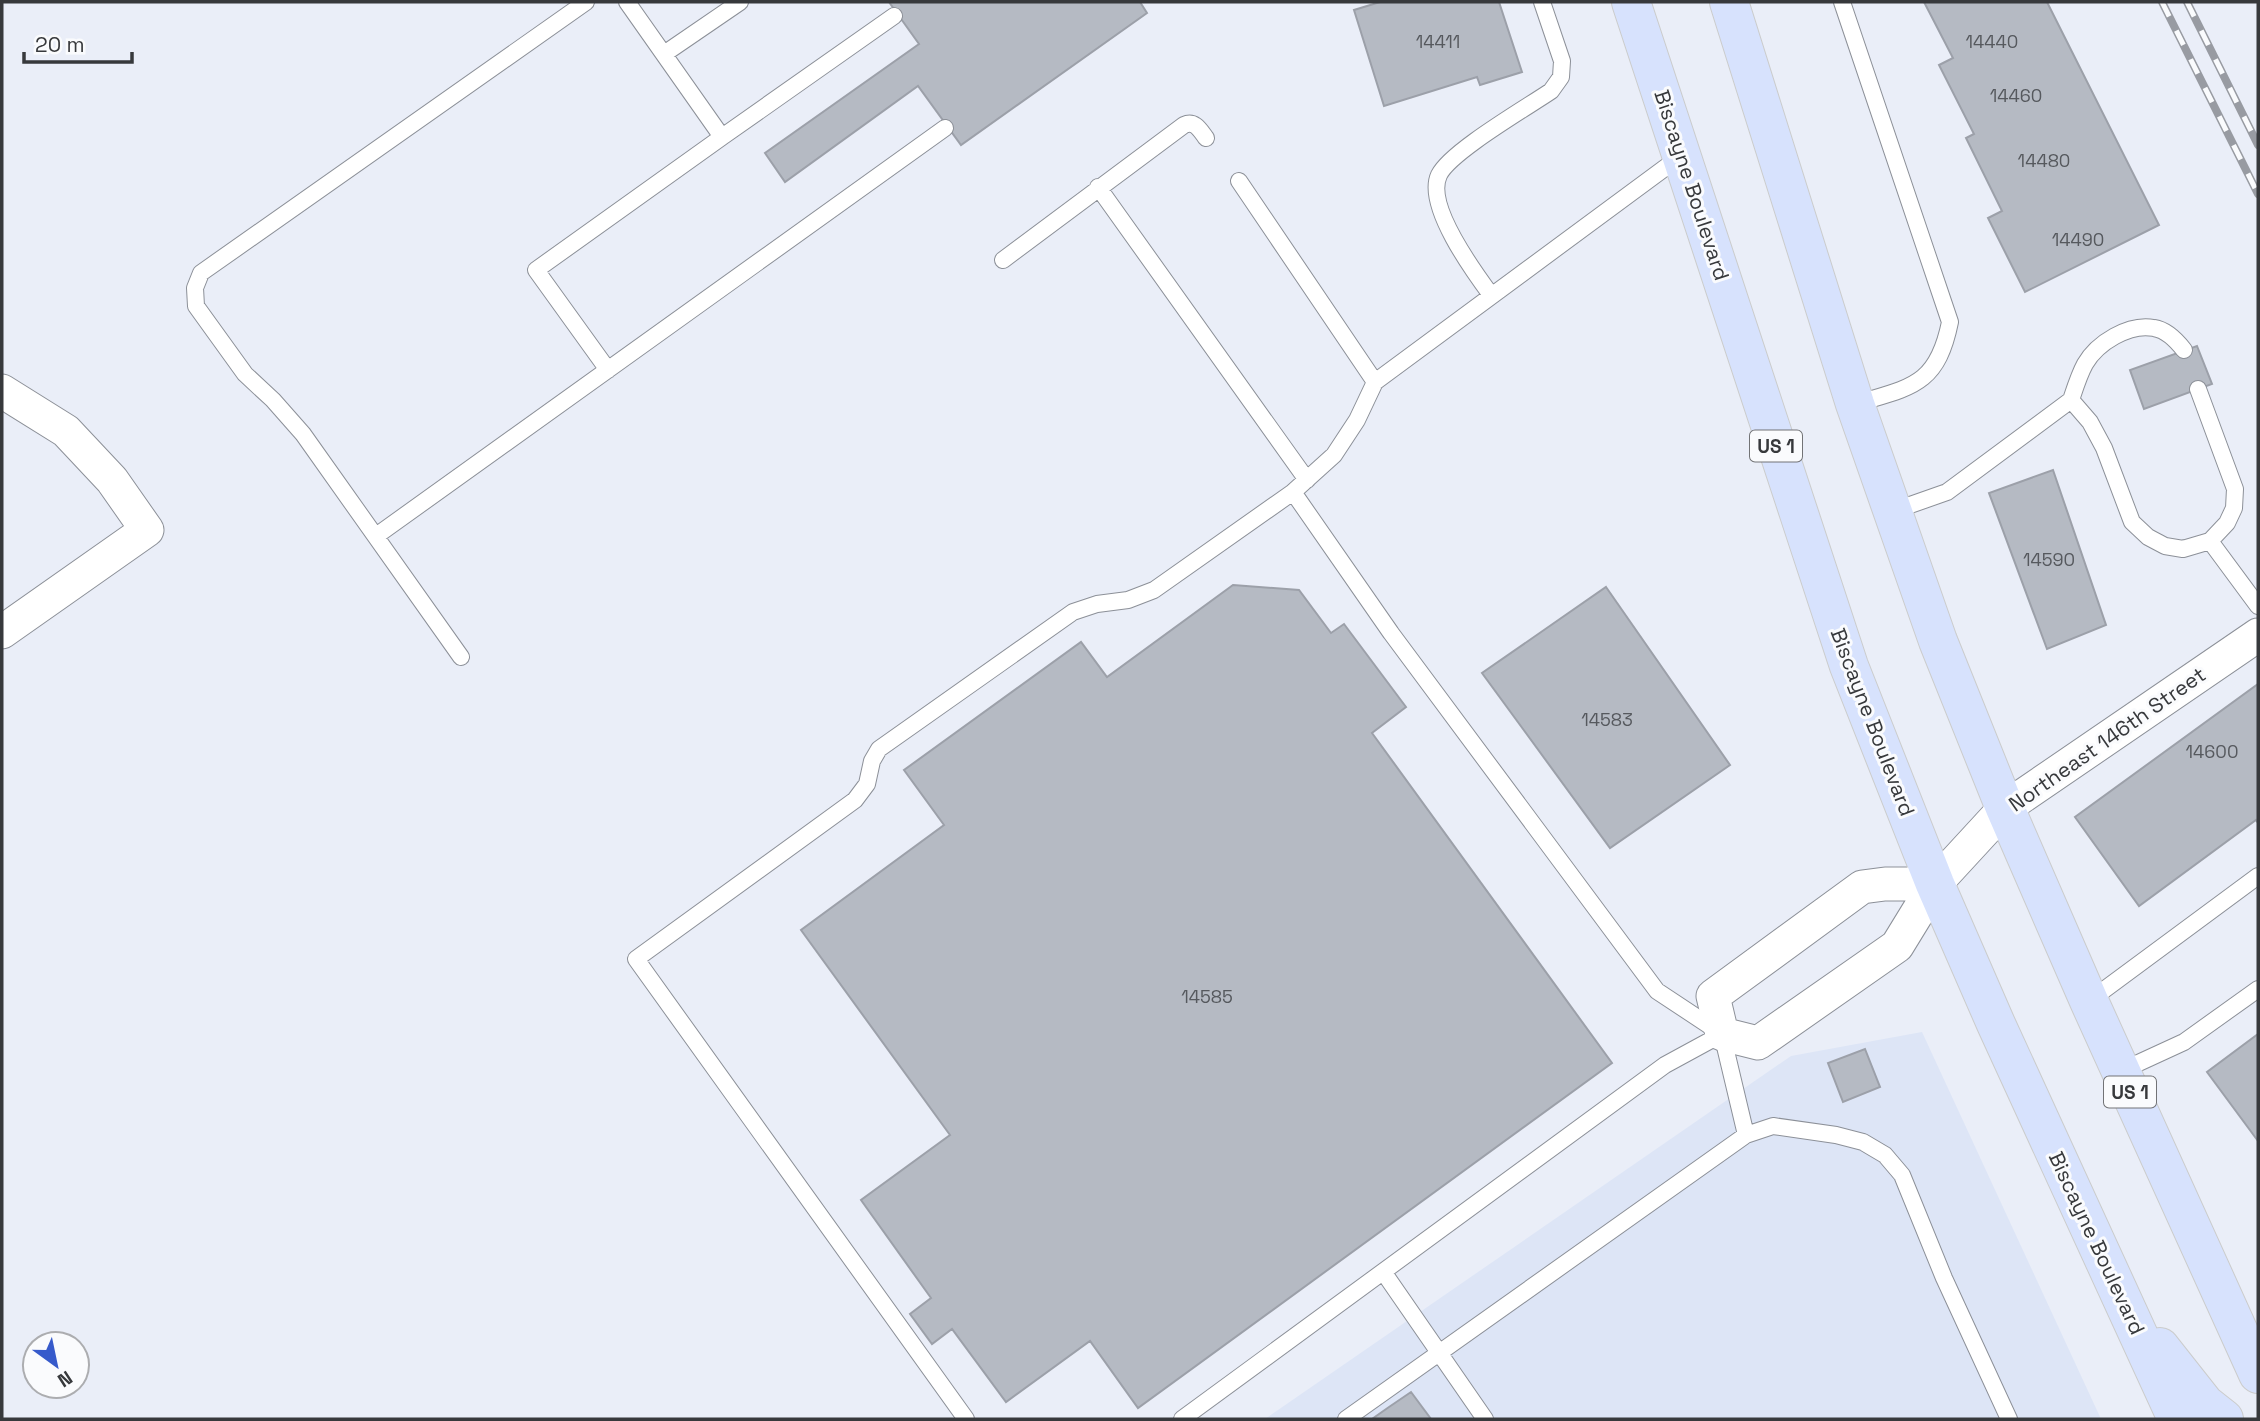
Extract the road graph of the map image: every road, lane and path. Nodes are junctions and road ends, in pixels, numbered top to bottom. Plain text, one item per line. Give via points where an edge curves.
1 (586, 2) edge
2 (626, 2) edge
3 (740, 2) edge
4 (1542, 2) edge
5 (1631, 2) edge
6 (1729, 2) edge
7 (1842, 2) edge
8 (894, 16) dead end
9 (664, 54) junction
10 (945, 128) dead end
11 (722, 137) junction
12 (1206, 138) dead end
13 (1683, 154) junction
14 (1239, 181) dead end
15 (1098, 187) junction
16 (1003, 260) dead end
17 (1491, 295) junction
18 (2184, 351) dead end
19 (608, 370) junction
20 (1375, 382) junction
21 (2199, 389) dead end
22 (2, 391) edge
23 (2071, 400) junction
24 (1855, 404) junction
25 (1307, 480) junction
26 (1293, 492) junction
27 (1893, 511) junction
28 (376, 536) junction
29 (2210, 541) junction
30 (2258, 606) edge
31 (2, 632) edge
32 (2258, 635) edge
33 (461, 657) dead end
34 (2005, 808) junction
35 (2258, 876) edge
36 (1935, 884) junction
37 (2258, 989) edge
38 (2089, 1001) junction
39 (1722, 1034) junction
40 (2121, 1071) junction
41 (1746, 1135) junction
42 (1384, 1273) junction
43 (2122, 1298) junction
44 (2254, 1352) edge
45 (1440, 1353) junction
46 (966, 1419) edge
47 (1182, 1419) edge
48 (1346, 1419) edge
49 (1485, 1419) edge
50 (2009, 1419) edge
51 (2177, 1419) edge
52 (2224, 1419) edge

1 - 28 lane via 201,273 195,288 196,306 245,374 303,434
2 - 9 lane
3 - 9 lane
4 - 17 lane via 1562,61 1561,77 1551,91 1452,158 1438,177 1438,201 1449,230
5 - 13 main road, Biscayne Boulevard / US 1
6 - 24 main road, US 1
7 - 24 lane via 1950,322 1946,341 1928,375 1911,387
8 - 11 lane
9 - 11 lane
10 - 19 lane
11 - 19 lane via 536,270
12 - 15 lane via 1195,124 1184,125
13 - 17 lane
13 - 36 main road, Biscayne Boulevard / US 1 via 1849,666
14 - 20 lane
15 - 16 lane
15 - 25 lane
17 - 20 lane
18 - 23 lane via 2169,334 2154,327 2117,335 2096,348 2084,364
19 - 28 lane
20 - 25 lane via 1335,455
21 - 29 lane via 2235,489 2227,523
22 - 31 street via 66,431 112,481 147,530
23 - 27 lane via 1947,492
23 - 29 lane via 2104,448 2132,522 2165,547 2183,549
24 - 27 main road, US 1
25 - 26 lane
26 - 39 lane via 1391,633 1657,991
26 - 46 lane via 1154,590 1073,612 994,665 878,748 867,783 855,800 636,958
27 - 34 main road, US 1 via 1938,641
28 - 33 lane
29 - 30 lane
32 - 34 street, Northeast 146th Street
34 - 36 street, Northeast 146th Street
34 - 38 main road, US 1
35 - 38 lane
36 - 39 street, Northeast 146th Street via 1896,946 1758,1043
36 - 39 street via 1862,887 1713,996
36 - 43 main road, Biscayne Boulevard / US 1
37 - 40 lane via 2184,1042
38 - 40 main road, US 1
39 - 41 lane
39 - 42 lane via 1665,1065
40 - 44 main road, US 1
41 - 45 lane
41 - 50 lane via 1773,1126 1818,1132 1864,1142 1885,1156 1902,1175
42 - 45 lane
42 - 47 lane
43 - 51 main road, Biscayne Boulevard / US 1
43 - 52 main road via 2205,1404
45 - 48 lane
45 - 49 lane

